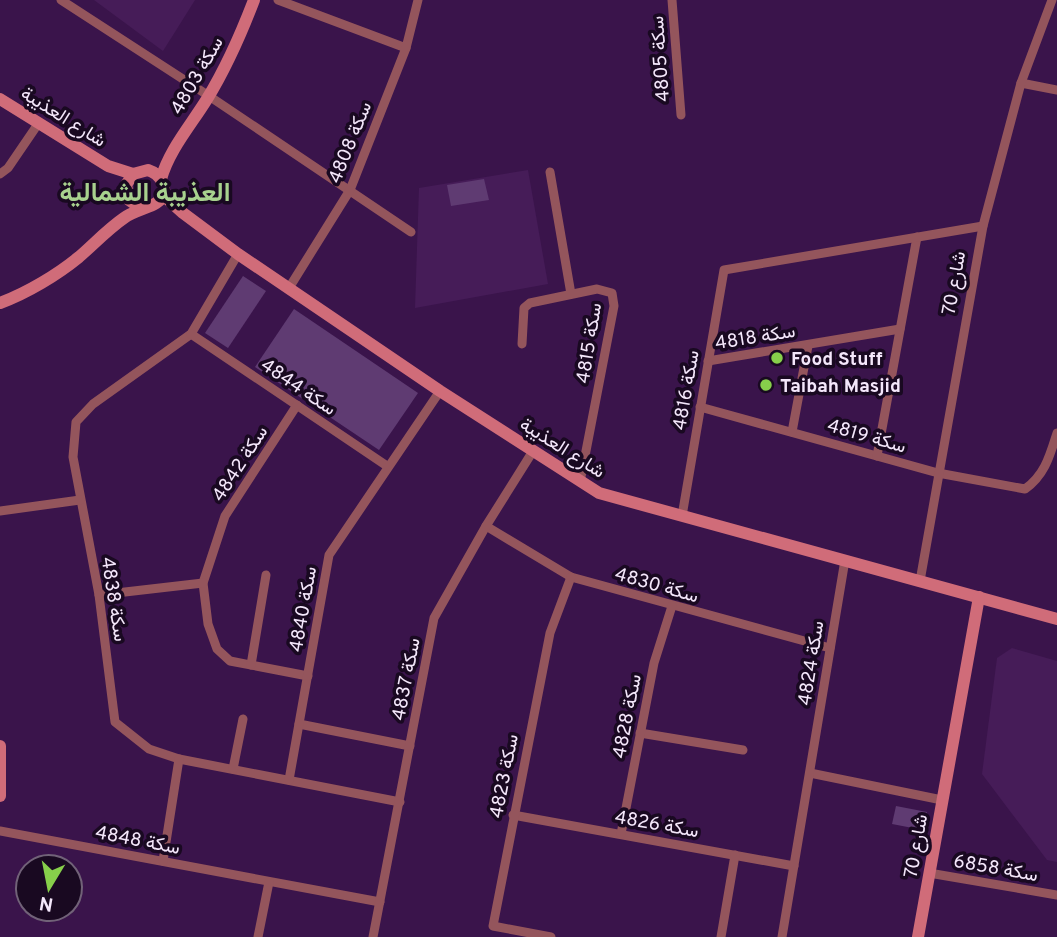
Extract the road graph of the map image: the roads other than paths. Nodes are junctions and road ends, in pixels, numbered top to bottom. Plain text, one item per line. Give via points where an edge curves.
1 (61, 0) edge
2 (254, 0) edge
3 (278, 0) edge
4 (418, 0) edge
5 (672, 0) edge
6 (1052, 0) edge
7 (406, 48) junction
8 (1021, 83) junction
9 (1057, 90) edge
10 (209, 96) junction
11 (0, 99) edge
12 (681, 115) dead end
13 (38, 124) junction
14 (108, 166) junction
15 (550, 172) dead end
16 (0, 174) edge
17 (133, 174) junction
18 (157, 175) junction
19 (350, 190) junction
20 (163, 195) junction
21 (137, 201) junction
22 (183, 213) junction
23 (983, 226) junction
24 (411, 232) dead end
25 (917, 237) junction
26 (238, 254) junction
27 (289, 288) junction
28 (570, 294) junction
29 (0, 303) edge
30 (900, 328) junction
31 (191, 334) junction
32 (522, 344) dead end
33 (808, 345) junction
34 (708, 361) junction
35 (440, 391) junction
36 (298, 405) junction
37 (700, 407) junction
38 (792, 432) junction
39 (1057, 433) edge
40 (533, 451) junction
41 (877, 456) junction
42 (387, 466) junction
43 (938, 473) junction
44 (580, 482) junction
45 (80, 500) junction
46 (0, 511) edge
47 (682, 516) junction
48 (486, 526) junction
49 (845, 560) junction
50 (266, 575) dead end
51 (570, 577) junction
52 (919, 581) junction
53 (203, 583) junction
54 (99, 595) junction
55 (979, 597) junction
56 (672, 606) junction
57 (1057, 619) edge
58 (830, 648) junction
59 (251, 665) junction
60 (308, 676) junction
61 (243, 719) dead end
62 (299, 724) junction
63 (640, 733) junction
64 (0, 746) edge
65 (410, 746) junction
66 (743, 750) dead end
67 (179, 759) junction
68 (233, 769) junction
69 (810, 772) junction
70 (289, 780) junction
71 (0, 796) edge
72 (942, 800) junction
73 (400, 802) junction
74 (513, 815) junction
75 (0, 831) edge
76 (621, 834) junction
77 (736, 855) junction
78 (163, 861) junction
79 (794, 866) junction
80 (929, 873) junction
81 (270, 881) junction
82 (1057, 895) edge
83 (380, 902) junction
84 (258, 937) edge
85 (373, 937) edge
86 (551, 937) edge
87 (721, 937) edge
88 (782, 937) edge
89 (918, 937) edge

1 - 10 street
2 - 10 street, سكة 4803
3 - 7 street
4 - 7 street, سكة 4808
5 - 12 street, سكة 4805
6 - 8 street, شارع 70
7 - 19 street, سكة 4808
8 - 9 street
8 - 23 street, شارع 70
10 - 18 street, سكة 4803
10 - 19 street
11 - 13 street, شارع العذيبة
13 - 14 street, شارع العذيبة
13 - 16 street
14 - 17 street, شارع العذيبة
14 - 21 street, شارع العذيبة
15 - 28 street
17 - 18 street via 143,170
17 - 21 street via 127,181
18 - 20 street
19 - 24 street
19 - 27 street, سكة 4808
20 - 21 street
20 - 22 street, شارع العذيبة
21 - 22 street, شارع العذيبة
21 - 29 street via 77,259
22 - 26 street, شارع العذيبة
23 - 25 street
23 - 43 street, شارع 70
25 - 30 street
25 - 34 street, سكة 4816 via 724,270
26 - 27 street, شارع العذيبة
26 - 31 street, سكة 4838
27 - 35 street, شارع العذيبة
28 - 32 street, سكة 4815 via 524,308
28 - 44 street, سكة 4815 via 605,290 614,299
30 - 33 street, سكة 4818
30 - 41 street
31 - 36 street, سكة 4844
31 - 45 street, سكة 4838 via 93,404 76,422 73,457
33 - 34 street, سكة 4818
33 - 38 street, سكة 4818
34 - 37 street, سكة 4816
35 - 40 street, شارع العذيبة
35 - 42 street, سكة 4840
36 - 42 street, سكة 4844
36 - 53 street, سكة 4842 via 225,516
37 - 38 street, سكة 4819
37 - 47 street, سكة 4816
38 - 41 street, سكة 4819
39 - 43 street, سكة 4819 via 1046,467 1025,489
40 - 44 street, شارع العذيبة
40 - 48 street, سكة 4837
41 - 43 street, سكة 4819
42 - 60 street, سكة 4840 via 329,555
43 - 52 street, شارع 70
44 - 47 street, شارع العذيبة via 599,493
45 - 46 street
45 - 54 street, سكة 4838
47 - 49 street, شارع العذيبة
48 - 51 street, سكة 4830
48 - 65 street, سكة 4837 via 435,618
49 - 52 street, شارع العذيبة
49 - 58 street, سكة 4824
50 - 59 street
51 - 56 street, سكة 4830
51 - 74 street, سكة 4823 via 550,633
52 - 55 street, شارع العذيبة
53 - 54 street
53 - 59 street, سكة 4842 via 208,624 217,649 230,661
54 - 67 street, سكة 4838 via 115,722 149,749
55 - 57 street, شارع العذيبة
55 - 72 street, شارع 70
56 - 58 street, سكة 4830
56 - 63 street, سكة 4828 via 654,663
58 - 69 street, سكة 4824
59 - 60 street, سكة 4842
60 - 62 street, سكة 4840
61 - 68 street
62 - 65 street
62 - 70 street, سكة 4840
63 - 66 street
63 - 76 street, سكة 4828
64 - 71 street
65 - 73 street, سكة 4837
67 - 68 street, سكة 4838
67 - 78 street
68 - 70 street, سكة 4838
69 - 72 street
69 - 79 street, سكة 4824
70 - 73 street, سكة 4838
72 - 80 street, شارع 70
73 - 83 street, سكة 4837
74 - 76 street, سكة 4826
74 - 86 street, سكة 4823 via 493,926
75 - 78 street, سكة 4848
76 - 77 street, سكة 4826
77 - 79 street, سكة 4826
77 - 87 street
78 - 81 street, سكة 4848
79 - 88 street, سكة 4824
80 - 82 street, سكة 6858
80 - 89 street, شارع 70
81 - 83 street, سكة 4848
81 - 84 street
83 - 85 street, سكة 4837

